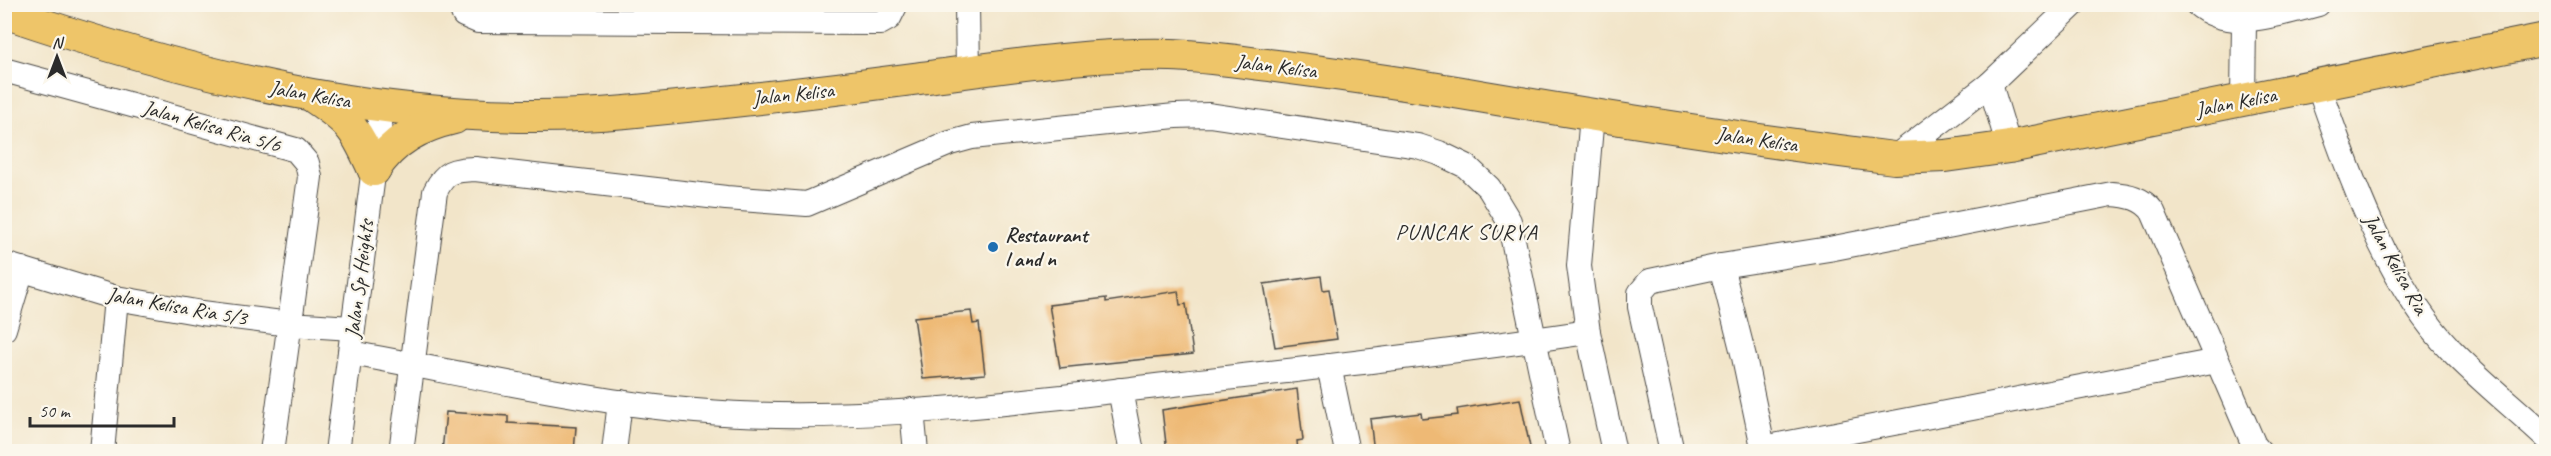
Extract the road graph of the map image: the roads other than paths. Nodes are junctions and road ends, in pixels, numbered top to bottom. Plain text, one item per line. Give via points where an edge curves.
1 (967, 4) edge
2 (2074, 4) edge
3 (2198, 4) edge
4 (2318, 4) edge
5 (462, 10) edge
6 (893, 11) edge
7 (4, 12) edge
8 (2244, 21) junction
9 (2547, 39) edge
10 (4, 70) edge
11 (968, 72) junction
12 (1990, 84) junction
13 (2318, 85) junction
14 (310, 95) junction
15 (2243, 100) junction
16 (382, 106) junction
17 (473, 114) junction
18 (1592, 115) junction
19 (2009, 147) junction
20 (1894, 158) junction
21 (374, 170) junction
22 (13, 266) edge
23 (1721, 266) junction
24 (116, 298) junction
25 (290, 324) junction
26 (352, 328) junction
27 (4, 329) edge
28 (1588, 332) junction
29 (1533, 340) junction
30 (350, 353) junction
31 (2217, 361) junction
32 (413, 365) junction
33 (1329, 366) junction
34 (1120, 390) junction
35 (620, 402) junction
36 (912, 411) junction
37 (2547, 437) edge
38 (1763, 450) edge
39 (102, 452) edge
40 (272, 452) edge
41 (337, 452) edge
42 (401, 452) edge
43 (614, 452) edge
44 (916, 452) edge
45 (1132, 452) edge
46 (1347, 452) edge
47 (1558, 452) edge
48 (1614, 452) edge
49 (1672, 452) edge
50 (2260, 452) edge

1 - 11 street
2 - 12 street
3 - 8 street via 2212,14
4 - 8 street
5 - 6 street via 478,21 668,23 880,23
7 - 14 main road, Jalan Kelisa via 123,51
8 - 15 street
9 - 13 main road, Jalan Kelisa
10 - 25 street, Jalan Kelisa Ria 5/6 via 296,150 307,163 310,177
11 - 17 main road, Jalan Kelisa via 623,112
11 - 18 main road, Jalan Kelisa via 1120,56 1197,57 1373,78
12 - 19 street
12 - 20 street
13 - 15 main road, Jalan Kelisa
13 - 37 street, Jalan Kelisa Ria via 2364,206 2412,300 2450,349
14 - 16 main road, Jalan Kelisa
14 - 21 main road via 355,129
15 - 19 main road, Jalan Kelisa
16 - 17 main road, Jalan Kelisa
16 - 21 street, Jalan Sp Heights
17 - 21 main road via 412,132 382,156
18 - 20 main road, Jalan Kelisa
18 - 28 street via 1579,266
19 - 20 main road, Jalan Kelisa
21 - 26 street, Jalan Sp Heights
22 - 24 street, Jalan Kelisa Ria 5/3
22 - 27 street
23 - 31 street via 2112,195 2135,197 2153,212
23 - 38 street
23 - 49 street via 1650,280 1640,293
24 - 25 street, Jalan Kelisa Ria 5/3
24 - 39 street
25 - 26 street, Jalan Kelisa Ria 5/3
25 - 40 street, Jalan Kelisa Ria 5/6
26 - 30 street, Jalan Sp Heights
28 - 29 street
28 - 48 street
29 - 32 street via 1509,221 1489,188 1466,166 1418,146 1209,116 1175,116 972,137 807,204 455,170 442,178 435,192
29 - 33 street
29 - 47 street
30 - 32 street
30 - 41 street, Jalan Sp Heights
31 - 38 street
31 - 50 street
32 - 35 street via 495,383
32 - 42 street
33 - 34 street
33 - 46 street
34 - 36 street
34 - 45 street
35 - 36 street via 776,415
35 - 43 street
36 - 44 street

